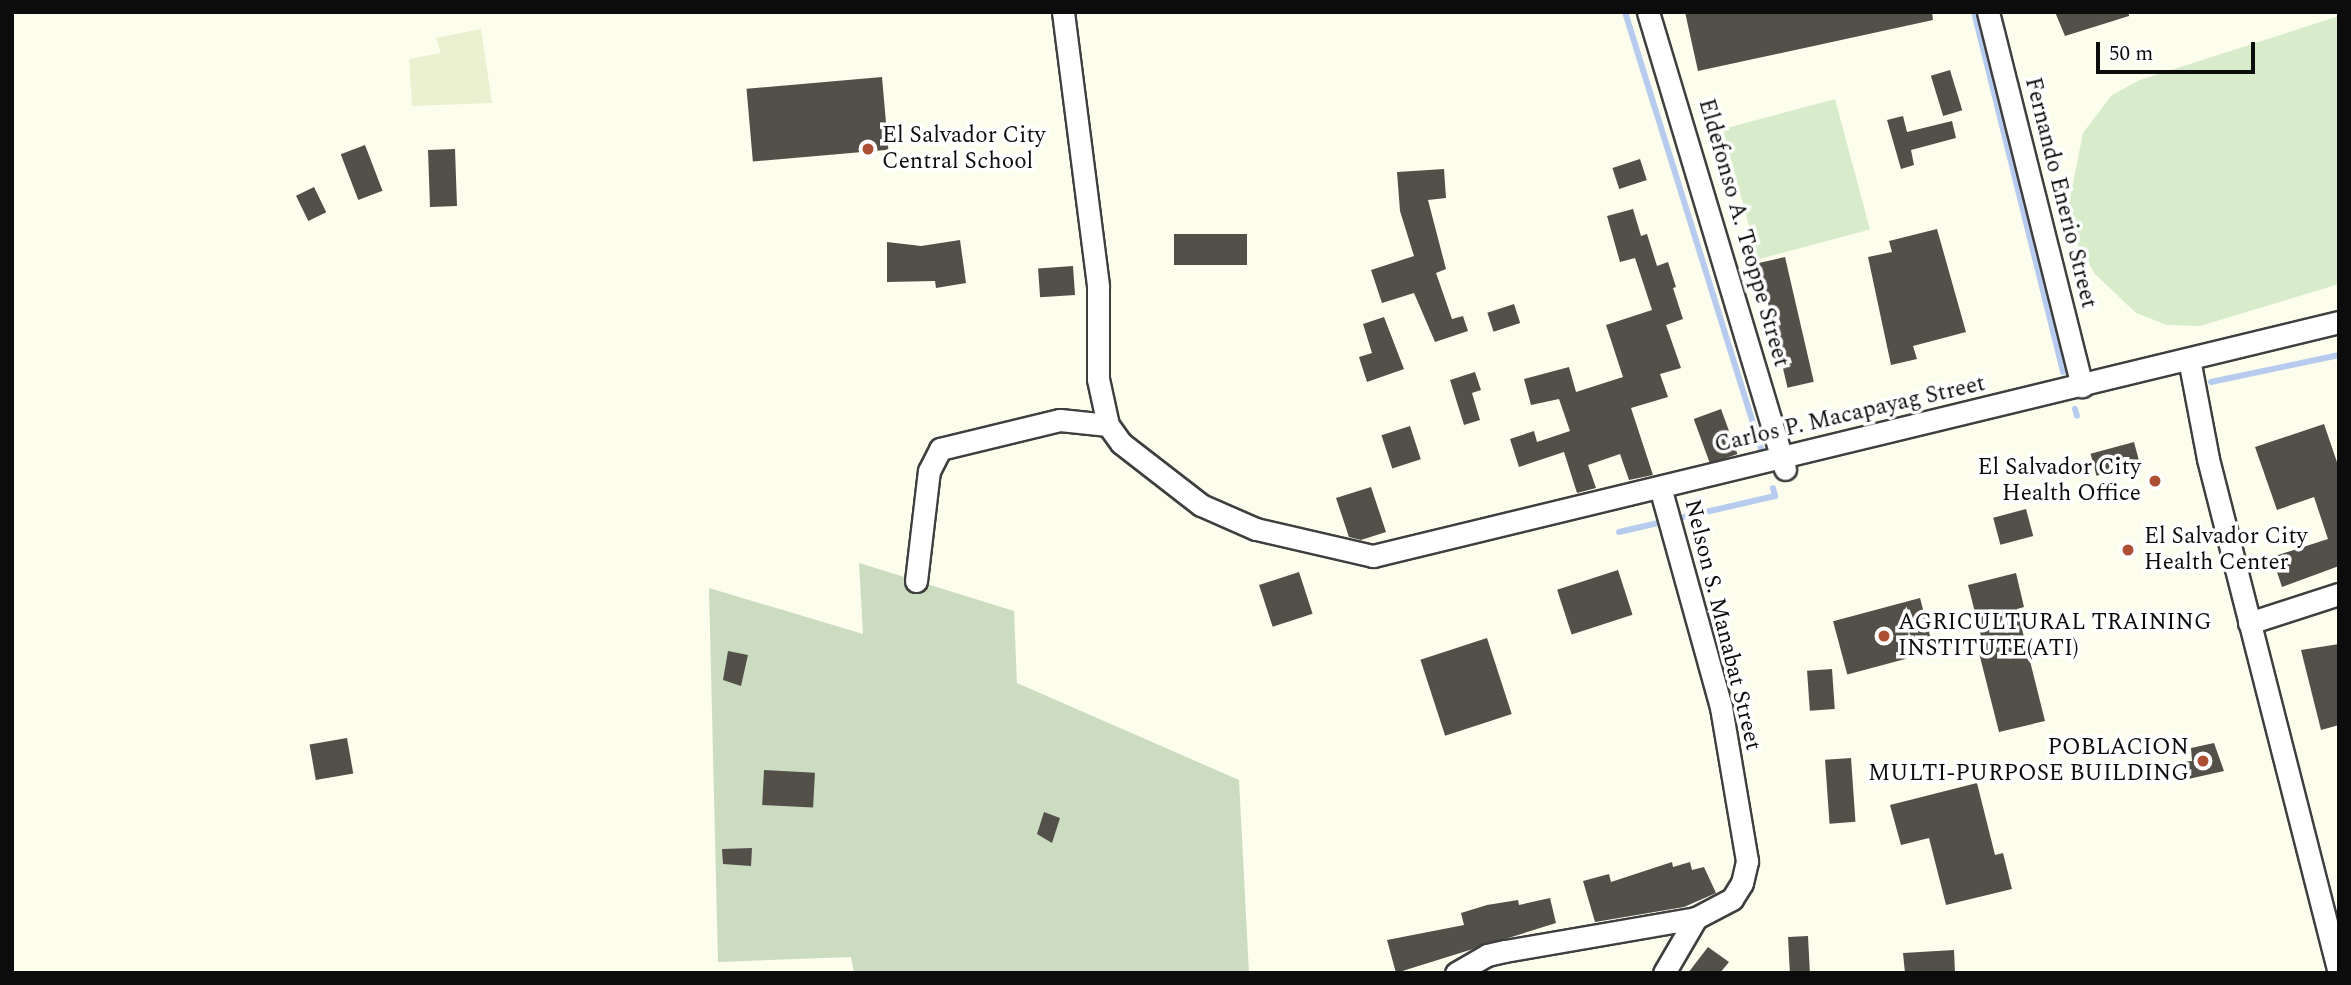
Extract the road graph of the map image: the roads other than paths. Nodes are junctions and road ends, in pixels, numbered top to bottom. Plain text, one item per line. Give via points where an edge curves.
1 (1063, 12) edge
2 (1648, 12) edge
3 (1988, 12) edge
4 (2339, 322) edge
5 (2189, 359) junction
6 (2082, 386) junction
7 (1108, 425) junction
8 (1784, 463) junction
9 (1660, 487) junction
10 (916, 580) dead end
11 (2339, 594) edge
12 (2249, 623) junction
13 (1696, 918) junction
14 (1456, 973) edge
15 (1664, 973) edge
16 (2339, 973) edge

1 - 7 street via 1098,287 1098,379
2 - 8 street, Eldefonso A. Teoppe Street
3 - 6 street, Fernando Enerio Street
4 - 5 street, Carlos P. Macapayag Street
5 - 6 street, Carlos P. Macapayag Street
5 - 12 street via 2208,459
6 - 8 street, Carlos P. Macapayag Street
7 - 9 street, Carlos P. Macapayag Street via 1130,451 1201,505 1256,529 1373,556
7 - 10 street via 1060,420 940,449 929,471
8 - 9 street, Carlos P. Macapayag Street
9 - 13 street, Nelson S. Manabat Street via 1721,707 1747,861 1732,899
11 - 12 street
12 - 16 street
13 - 14 street via 1487,955
13 - 15 street

